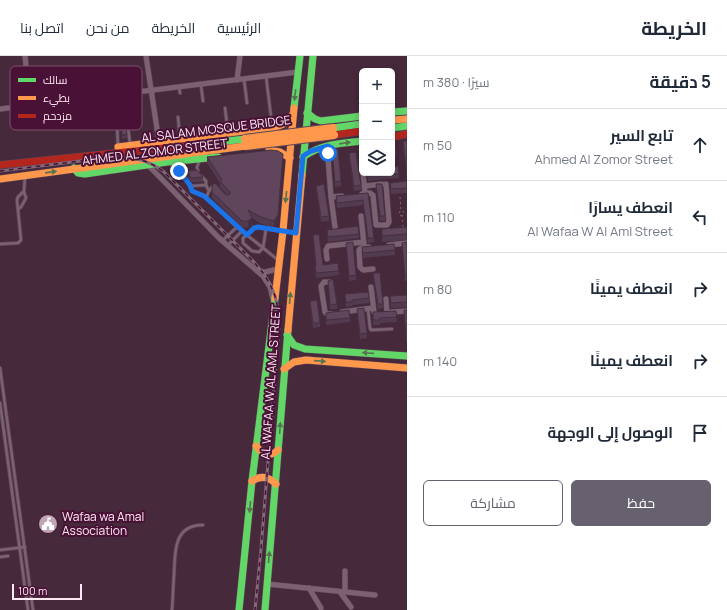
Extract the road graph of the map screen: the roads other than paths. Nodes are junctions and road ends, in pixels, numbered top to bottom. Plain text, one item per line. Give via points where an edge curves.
1 (24, 56) edge
2 (146, 56) edge
3 (240, 56) edge
4 (300, 56) edge
5 (313, 56) edge
6 (25, 66) edge
7 (298, 72) junction
8 (266, 76) junction
9 (244, 79) junction
10 (237, 80) junction
11 (200, 84) junction
12 (179, 87) junction
13 (152, 90) junction
14 (142, 91) edge
15 (180, 93) dead end
16 (203, 101) dead end
17 (247, 103) dead end
18 (10, 108) edge
19 (225, 108) dead end
20 (0, 109) edge
21 (407, 111) edge
22 (395, 112) edge
23 (307, 113) junction
24 (293, 114) junction
25 (178, 117) dead end
26 (359, 117) edge
27 (407, 119) edge
28 (395, 120) edge
29 (359, 124) edge
30 (407, 126) edge
31 (332, 127) junction
32 (272, 128) junction
33 (395, 128) edge
34 (121, 130) edge
35 (127, 130) edge
36 (117, 131) joint
37 (359, 131) edge
38 (228, 133) junction
39 (407, 134) edge
40 (118, 136) junction
41 (122, 136) edge
42 (395, 136) edge
43 (180, 138) junction
44 (359, 141) edge
45 (158, 142) junction
46 (245, 143) junction
47 (131, 146) junction
48 (328, 146) junction
49 (117, 147) junction
50 (270, 150) junction
51 (303, 156) junction
52 (72, 157) junction
53 (202, 158) junction
54 (290, 158) junction
55 (167, 162) junction
56 (0, 165) edge
57 (148, 165) junction
58 (74, 168) junction
59 (192, 172) edge
60 (198, 172) junction
61 (187, 173) edge
62 (181, 174) junction
63 (24, 175) junction
64 (363, 176) edge
65 (0, 179) edge
66 (393, 183) edge
67 (386, 184) junction
68 (190, 185) junction
69 (206, 185) junction
70 (365, 186) junction
71 (218, 188) edge
72 (209, 191) junction
73 (24, 192) junction
74 (365, 193) junction
75 (358, 194) edge
76 (345, 195) edge
77 (331, 197) junction
78 (206, 198) junction
79 (18, 209) junction
80 (362, 216) dead end
81 (237, 227) junction
82 (335, 227) edge
83 (266, 229) junction
84 (242, 231) junction
85 (282, 232) junction
86 (296, 233) junction
87 (247, 235) junction
88 (222, 241) junction
89 (407, 243) edge
90 (0, 244) edge
91 (364, 245) junction
92 (386, 245) edge
93 (227, 246) junction
94 (372, 247) edge
95 (263, 248) junction
96 (327, 259) dead end
97 (278, 265) junction
98 (373, 269) dead end
99 (256, 271) junction
100 (330, 282) edge
101 (370, 287) dead end
102 (386, 299) dead end
103 (274, 302) junction
104 (370, 309) junction
105 (407, 311) edge
106 (387, 313) junction
107 (392, 329) dead end
108 (287, 335) junction
109 (305, 349) junction
110 (407, 356) edge
111 (306, 360) junction
112 (0, 368) edge
113 (407, 368) edge
114 (284, 369) junction
115 (0, 403) edge
116 (256, 446) junction
117 (278, 450) junction
118 (252, 482) junction
119 (276, 484) junction
120 (203, 525) dead end
121 (25, 547) junction
122 (19, 548) junction
123 (0, 550) edge
124 (8, 556) dead end
125 (0, 557) edge
126 (21, 563) junction
127 (27, 563) junction
128 (345, 571) dead end
129 (267, 584) junction
130 (309, 588) junction
131 (342, 592) junction
132 (375, 595) dead end
133 (351, 607) dead end
134 (321, 608) dead end
135 (28, 610) edge
136 (33, 610) edge
137 (172, 610) edge
138 (239, 610) edge
139 (265, 610) edge

1 - 6 street
2 - 13 street
3 - 10 street
4 - 7 main road, AL WAFAA W AL AML STREET
5 - 23 main road, AL WAFAA W AL AML STREET
7 - 8 street
7 -> 24 main road, AL WAFAA W AL AML STREET
8 - 9 street
8 - 32 lane
9 - 10 street
9 - 17 lane
10 - 11 street
11 - 12 street
11 - 16 lane
12 - 13 street
12 - 15 lane
13 - 14 street
13 - 45 street
18 - 20 street
19 - 38 lane
21 - 22 main road
23 - 31 main road
23 - 51 main road, AL WAFAA W AL AML STREET
24 - 32 main road, AHMED AL ZOMOR STREET via 286,122
24 - 54 main road, AL WAFAA W AL AML STREET
25 - 43 lane
26 - 31 main road
27 - 28 main road
29 - 31 main road, AL SALAM MOSQUE BRIDGE
30 - 33 main road
31 - 37 main road, AL SALAM MOSQUE BRIDGE
31 - 46 main road, AL SALAM MOSQUE BRIDGE, bridge
31 - 48 main road via 325,125 323,131
32 - 38 main road, AHMED AL ZOMOR STREET
32 - 50 main road via 277,134 277,140 276,145
34 - 36 lane
35 - 47 lane
36 - 40 lane
38 - 43 main road, AHMED AL ZOMOR STREET
39 - 42 main road
40 - 41 lane
40 - 49 lane
43 - 45 main road, AHMED AL ZOMOR STREET
48 -> 44 main road
45 - 47 main road, AHMED AL ZOMOR STREET
46 - 52 main road, AL SALAM MOSQUE BRIDGE
46 - 58 main road, AL SALAM MOSQUE BRIDGE
47 - 49 main road, AHMED AL ZOMOR STREET
48 - 51 main road
48 - 77 street
49 - 52 main road, AHMED AL ZOMOR STREET via 77,152
50 - 53 main road, AHMED AL ZOMOR STREET
50 - 54 main road, AHMED AL ZOMOR STREET
51 - 86 main road, AL WAFAA W AL AML STREET
52 - 56 main road, AHMED AL ZOMOR STREET
53 - 55 main road, AHMED AL ZOMOR STREET
53 - 60 lane via 198,164
54 -> 85 main road, AL WAFAA W AL AML STREET
55 - 57 main road, AHMED AL ZOMOR STREET
55 - 62 lane
57 - 58 main road, AHMED AL ZOMOR STREET via 85,174 78,173
57 - 88 street
63 -> 58 main road, AHMED AL ZOMOR STREET
59 - 60 lane
60 - 69 lane
61 - 62 lane
62 - 68 lane
63 - 65 main road, AHMED AL ZOMOR STREET
63 - 73 lane
64 - 70 street
66 - 67 street
67 - 70 street
67 - 74 street via 388,224 376,225 373,195
68 - 69 lane
68 - 78 lane via 193,192
69 - 72 lane
70 - 74 street
71 - 72 lane via 212,187
72 - 78 lane
73 - 79 lane via 17,198
73 - 79 lane via 26,198 22,207
74 - 75 street
76 - 77 street
77 - 82 street
78 - 81 lane
79 - 90 lane via 20,242
80 - 91 street
81 - 84 lane
81 - 88 lane
83 - 85 lane
83 - 87 lane via 256,227
83 - 95 lane
84 - 87 lane
84 - 93 lane
85 - 86 main road
85 - 97 main road, AL WAFAA W AL AML STREET
108 -> 86 main road, AL WAFAA W AL AML STREET
87 - 95 lane
87 - 95 lane via 242,242 252,251 257,252
88 - 93 street
89 - 92 street
91 - 94 street
91 - 96 street via 328,246
91 - 98 street via 358,251 360,268
93 - 99 street
95 - 97 lane
97 - 99 street via 265,272
97 - 103 main road, AL WAFAA W AL AML STREET
99 - 103 street via 268,283
100 - 104 street via 324,282 321,286 326,314
101 - 104 street
102 - 106 street
103 - 116 main road, AL WAFAA W AL AML STREET
104 - 106 street via 375,313
104 - 107 lane via 371,330
105 - 106 street
108 - 109 main road via 294,344
108 - 114 main road, AL WAFAA W AL AML STREET
110 -> 109 main road
109 - 111 main road via 303,354
111 -> 113 main road
111 - 114 main road via 294,362
112 - 121 lane
117 -> 114 main road, AL WAFAA W AL AML STREET
115 - 122 lane
116 - 117 main road via 266,456 273,455
116 - 118 main road, AL WAFAA W AL AML STREET
117 - 119 main road, AL WAFAA W AL AML STREET
118 - 119 main road via 263,477
118 -> 138 main road, AL WAFAA W AL AML STREET
129 -> 119 main road, AL WAFAA W AL AML STREET
120 - 137 lane via 188,529 177,542
121 - 122 lane
121 - 127 lane
122 - 123 lane
122 - 126 lane
124 - 125 lane
126 - 127 lane
126 - 135 lane
127 - 136 lane
128 - 131 street
129 - 130 street
129 - 139 main road, AL WAFAA W AL AML STREET
130 - 131 street
130 - 134 street
131 - 132 street
131 - 133 street

